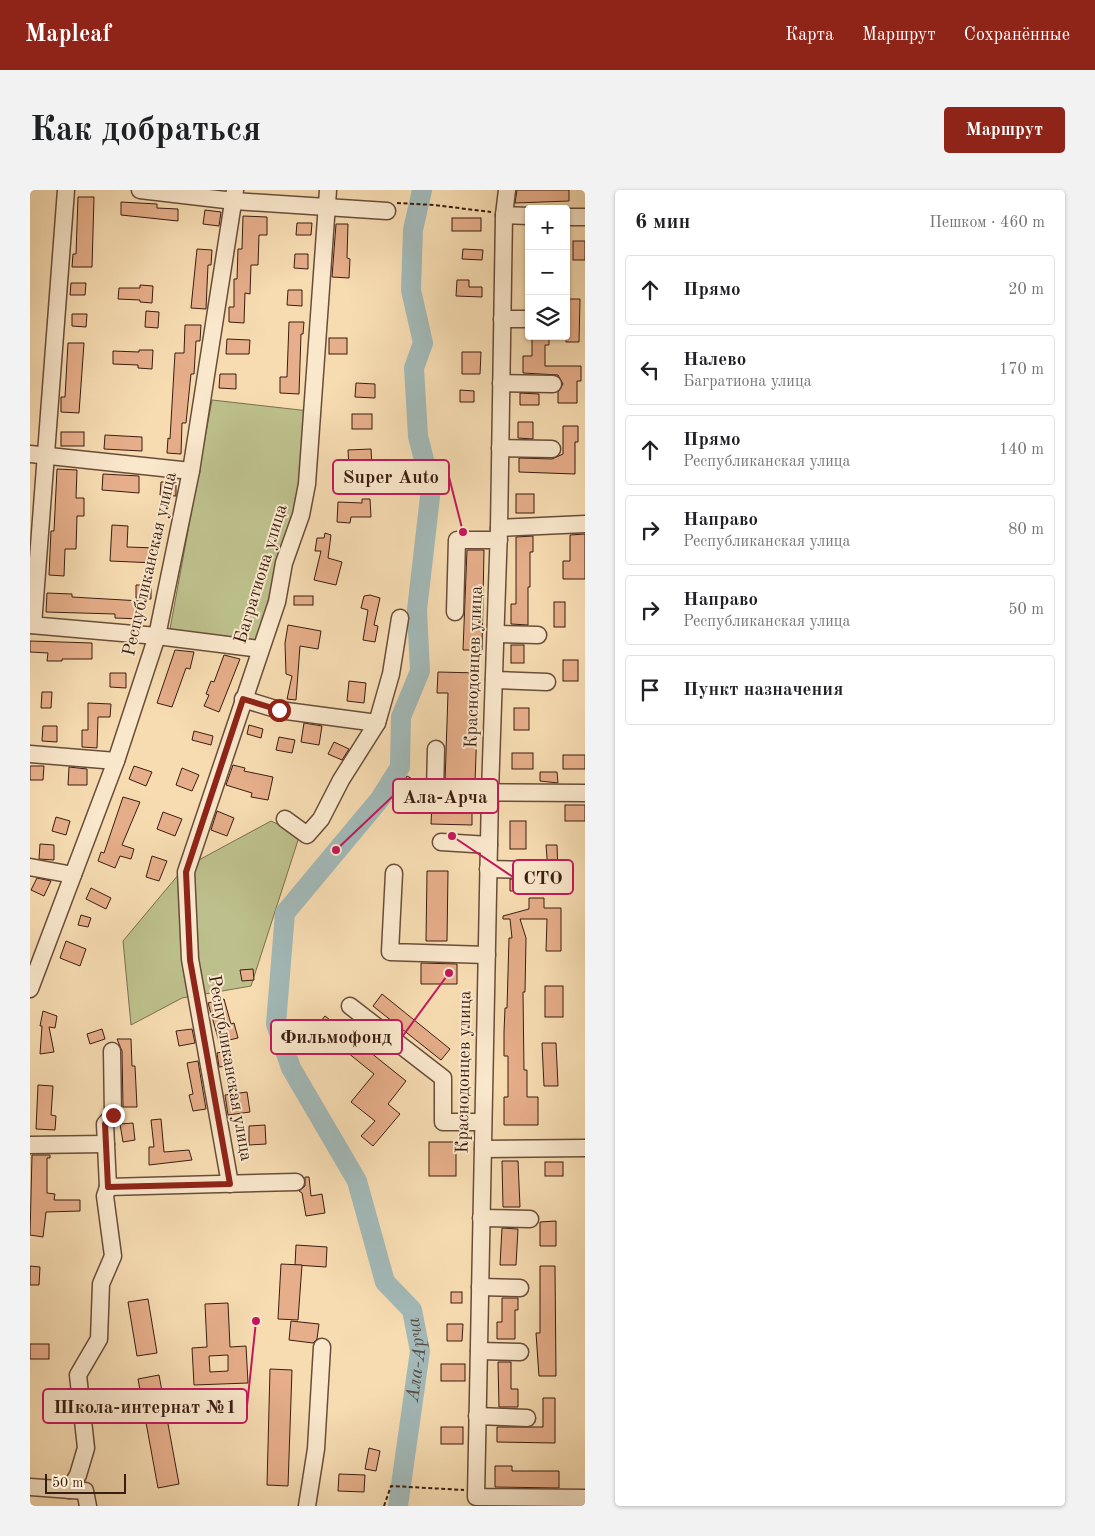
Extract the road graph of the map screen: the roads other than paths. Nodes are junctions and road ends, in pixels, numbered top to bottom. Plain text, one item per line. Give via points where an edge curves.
1 (66, 190) edge
2 (140, 190) edge
3 (328, 190) edge
4 (507, 190) edge
5 (234, 195) edge
6 (393, 207) road end
7 (326, 208) junction
8 (504, 215) junction
9 (525, 216) edge
10 (570, 217) edge
11 (585, 217) edge
12 (502, 319) junction
13 (525, 319) edge
14 (501, 383) junction
15 (553, 384) dead end
16 (500, 448) junction
17 (552, 449) dead end
18 (38, 454) edge
19 (191, 471) junction
20 (585, 524) edge
21 (499, 534) junction
22 (455, 612) dead end
23 (400, 618) dead end
24 (31, 625) edge
25 (496, 634) junction
26 (538, 635) dead end
27 (157, 636) junction
28 (260, 648) junction
29 (494, 680) junction
30 (547, 682) dead end
31 (243, 699) junction
32 (377, 723) junction
33 (436, 749) dead end
34 (30, 754) edge
35 (116, 761) junction
36 (490, 792) junction
37 (585, 793) edge
38 (285, 818) dead end
39 (441, 842) dead end
40 (489, 845) junction
41 (30, 867) edge
42 (488, 869) junction
43 (538, 870) dead end
44 (394, 873) dead end
45 (73, 875) junction
46 (487, 955) junction
47 (190, 960) joint
48 (30, 989) edge
49 (350, 1006) dead end
50 (112, 1051) dead end
51 (484, 1122) junction
52 (106, 1144) junction
53 (30, 1145) edge
54 (483, 1148) junction
55 (585, 1148) edge
56 (296, 1182) dead end
57 (230, 1184) junction
58 (108, 1187) junction
59 (482, 1218) junction
60 (530, 1219) dead end
61 (480, 1287) junction
62 (520, 1288) dead end
63 (322, 1347) dead end
64 (479, 1351) junction
65 (520, 1352) dead end
66 (477, 1416) junction
67 (527, 1418) dead end
68 (30, 1487) edge
69 (81, 1496) edge
70 (583, 1501) edge
71 (307, 1506) edge

1 - 18 street
2 - 5 street
3 - 7 street, Багратиона улица
4 - 8 street, Краснодонцев улица
5 - 7 street
5 - 19 street, Республиканская улица
6 - 7 street
7 - 28 street, Багратиона улица via 307,484 301,515 284,563 277,602
8 - 9 street
8 - 12 street, Краснодонцев улица
10 - 11 street
12 - 13 street
12 - 14 street, Краснодонцев улица
14 - 15 street
14 - 16 street, Краснодонцев улица
16 - 17 street
16 - 21 street, Краснодонцев улица
18 - 19 street
18 - 24 street
19 - 27 street, Республиканская улица
20 - 21 street
21 - 22 street via 457,540
21 - 25 street, Краснодонцев улица
23 - 32 street via 391,674
24 - 27 street
25 - 26 street
25 - 29 street, Краснодонцев улица
27 - 28 street
27 - 35 street, Республиканская улица
28 - 31 street, Багратиона улица
29 - 30 street
29 - 36 street, Краснодонцев улица
31 - 32 street via 279,710
31 - 47 street, Багратиона улица via 186,872
32 - 38 street via 321,819 307,835
33 - 36 street via 435,792
34 - 35 street
35 - 45 street, Республиканская улица
36 - 37 street
36 - 40 street, Краснодонцев улица
39 - 40 street
40 - 42 street, Краснодонцев улица
41 - 45 street
42 - 43 street
42 - 46 street, Краснодонцев улица
44 - 46 street via 390,952
45 - 48 street, Республиканская улица
46 - 51 street, Краснодонцев улица
47 - 57 street, Республиканская улица
49 - 51 street via 443,1078 443,1122
50 - 52 street via 113,1115 105,1124
51 - 54 street, Краснодонцев улица
52 - 53 street
52 - 58 street
54 - 55 street
54 - 59 street, Краснодонцев улица
56 - 57 street, Республиканская улица
57 - 58 street, Республиканская улица
58 - 69 street via 105,1196 113,1256 101,1284 99,1338 78,1376 86,1448 78,1475
59 - 60 street
59 - 61 street, Краснодонцев улица
61 - 62 street
61 - 64 street, Краснодонцев улица
63 - 71 street via 316,1449
64 - 65 street
64 - 66 street, Краснодонцев улица
66 - 67 street
66 - 70 street, Краснодонцев улица via 476,1493
68 - 69 street

